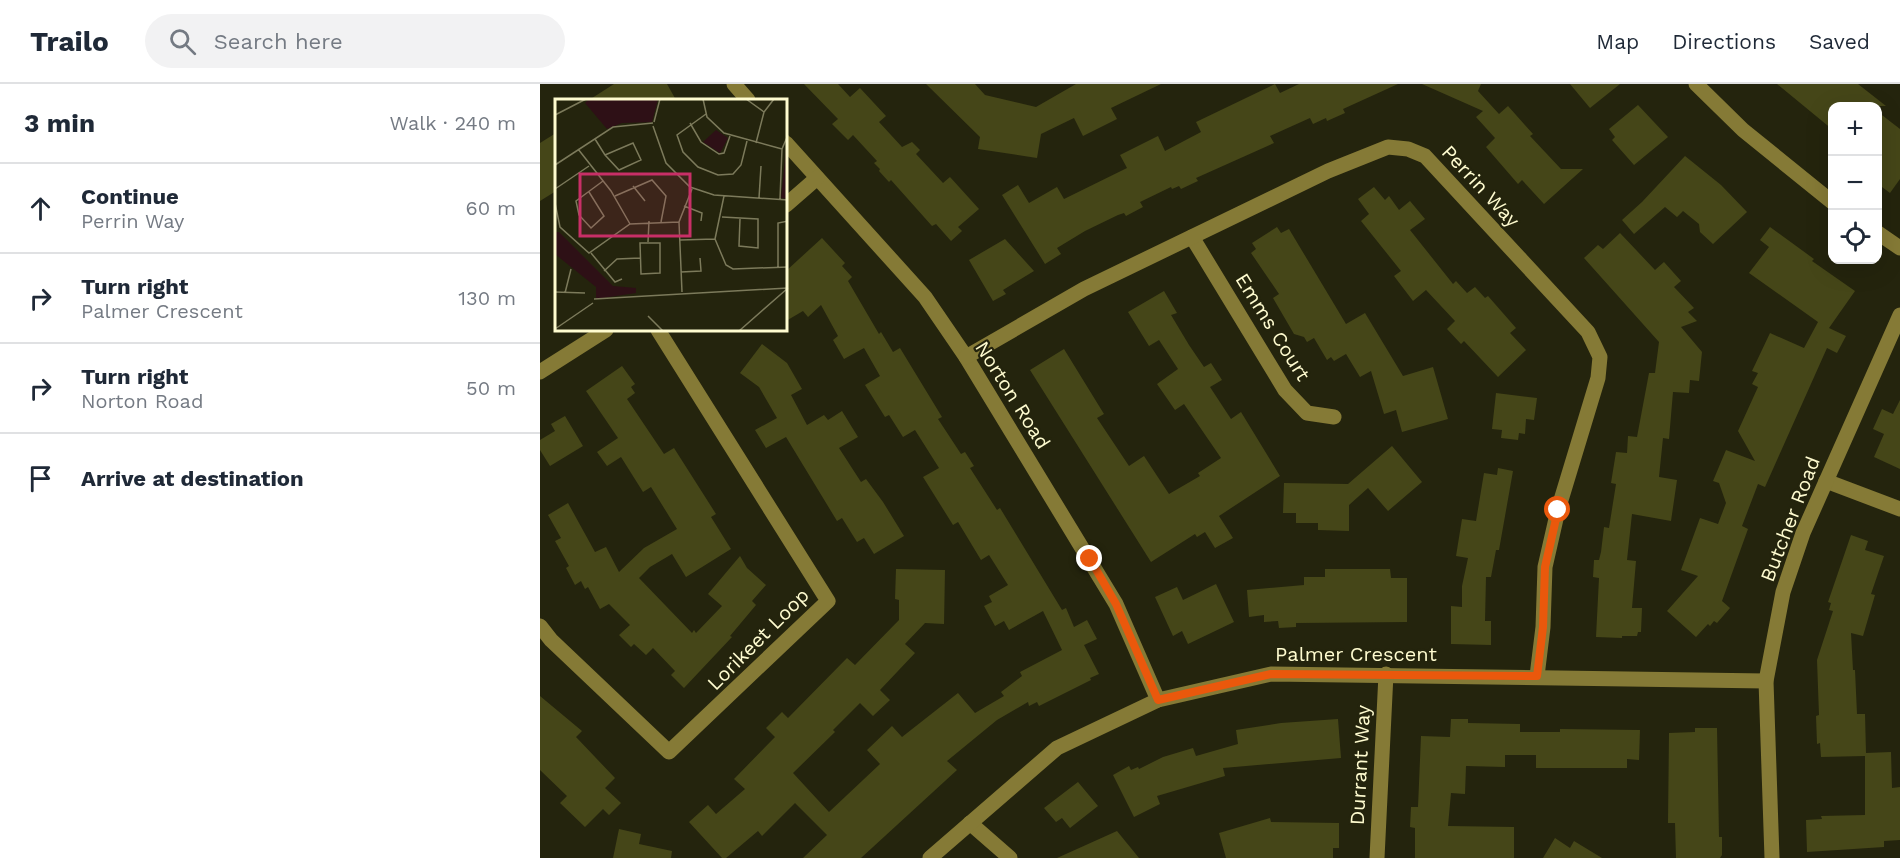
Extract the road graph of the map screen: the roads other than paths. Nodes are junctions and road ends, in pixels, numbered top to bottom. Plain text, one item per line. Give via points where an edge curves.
1 (734, 84) edge
2 (1696, 84) edge
3 (747, 99) edge
4 (788, 145) edge
5 (817, 178) junction
6 (1828, 198) edge
7 (788, 204) edge
8 (1882, 236) edge
9 (1192, 237) junction
10 (1900, 248) edge
11 (1900, 315) edge
12 (603, 332) edge
13 (659, 332) edge
14 (966, 357) junction
15 (540, 372) edge
16 (1334, 417) dead end
17 (1826, 481) junction
18 (1900, 509) edge
19 (540, 626) edge
20 (1386, 674) junction
21 (1537, 676) junction
22 (1766, 681) junction
23 (1158, 700) junction
24 (970, 823) junction
25 (930, 858) edge
26 (1010, 858) edge
27 (1377, 858) edge
28 (1772, 858) edge

1 - 3 street
2 - 6 street via 1743,130
4 - 5 street, Norton Road
5 - 7 street
5 - 14 street, Norton Road via 925,297
8 - 10 street
9 - 14 street, Perrin Way via 1084,289
9 - 16 street, Emms Court via 1285,390 1307,413
9 - 21 street, Perrin Way via 1328,171 1388,147 1408,149 1435,165 1588,332 1600,357 1598,378 1545,567
11 - 17 street, Butcher Road
12 - 15 street
13 - 19 street, Lorikeet Loop via 828,601 669,752
14 - 23 street, Norton Road via 1116,604
17 - 18 street
17 - 22 street, Butcher Road via 1783,592
20 - 21 street, Palmer Crescent
20 - 23 street, Palmer Crescent via 1271,674
20 - 27 street, Durrant Way
21 - 22 street, Palmer Crescent
22 - 28 street, Butcher Road
23 - 24 street, Palmer Crescent via 1058,748
24 - 25 street, Palmer Crescent
24 - 26 street

